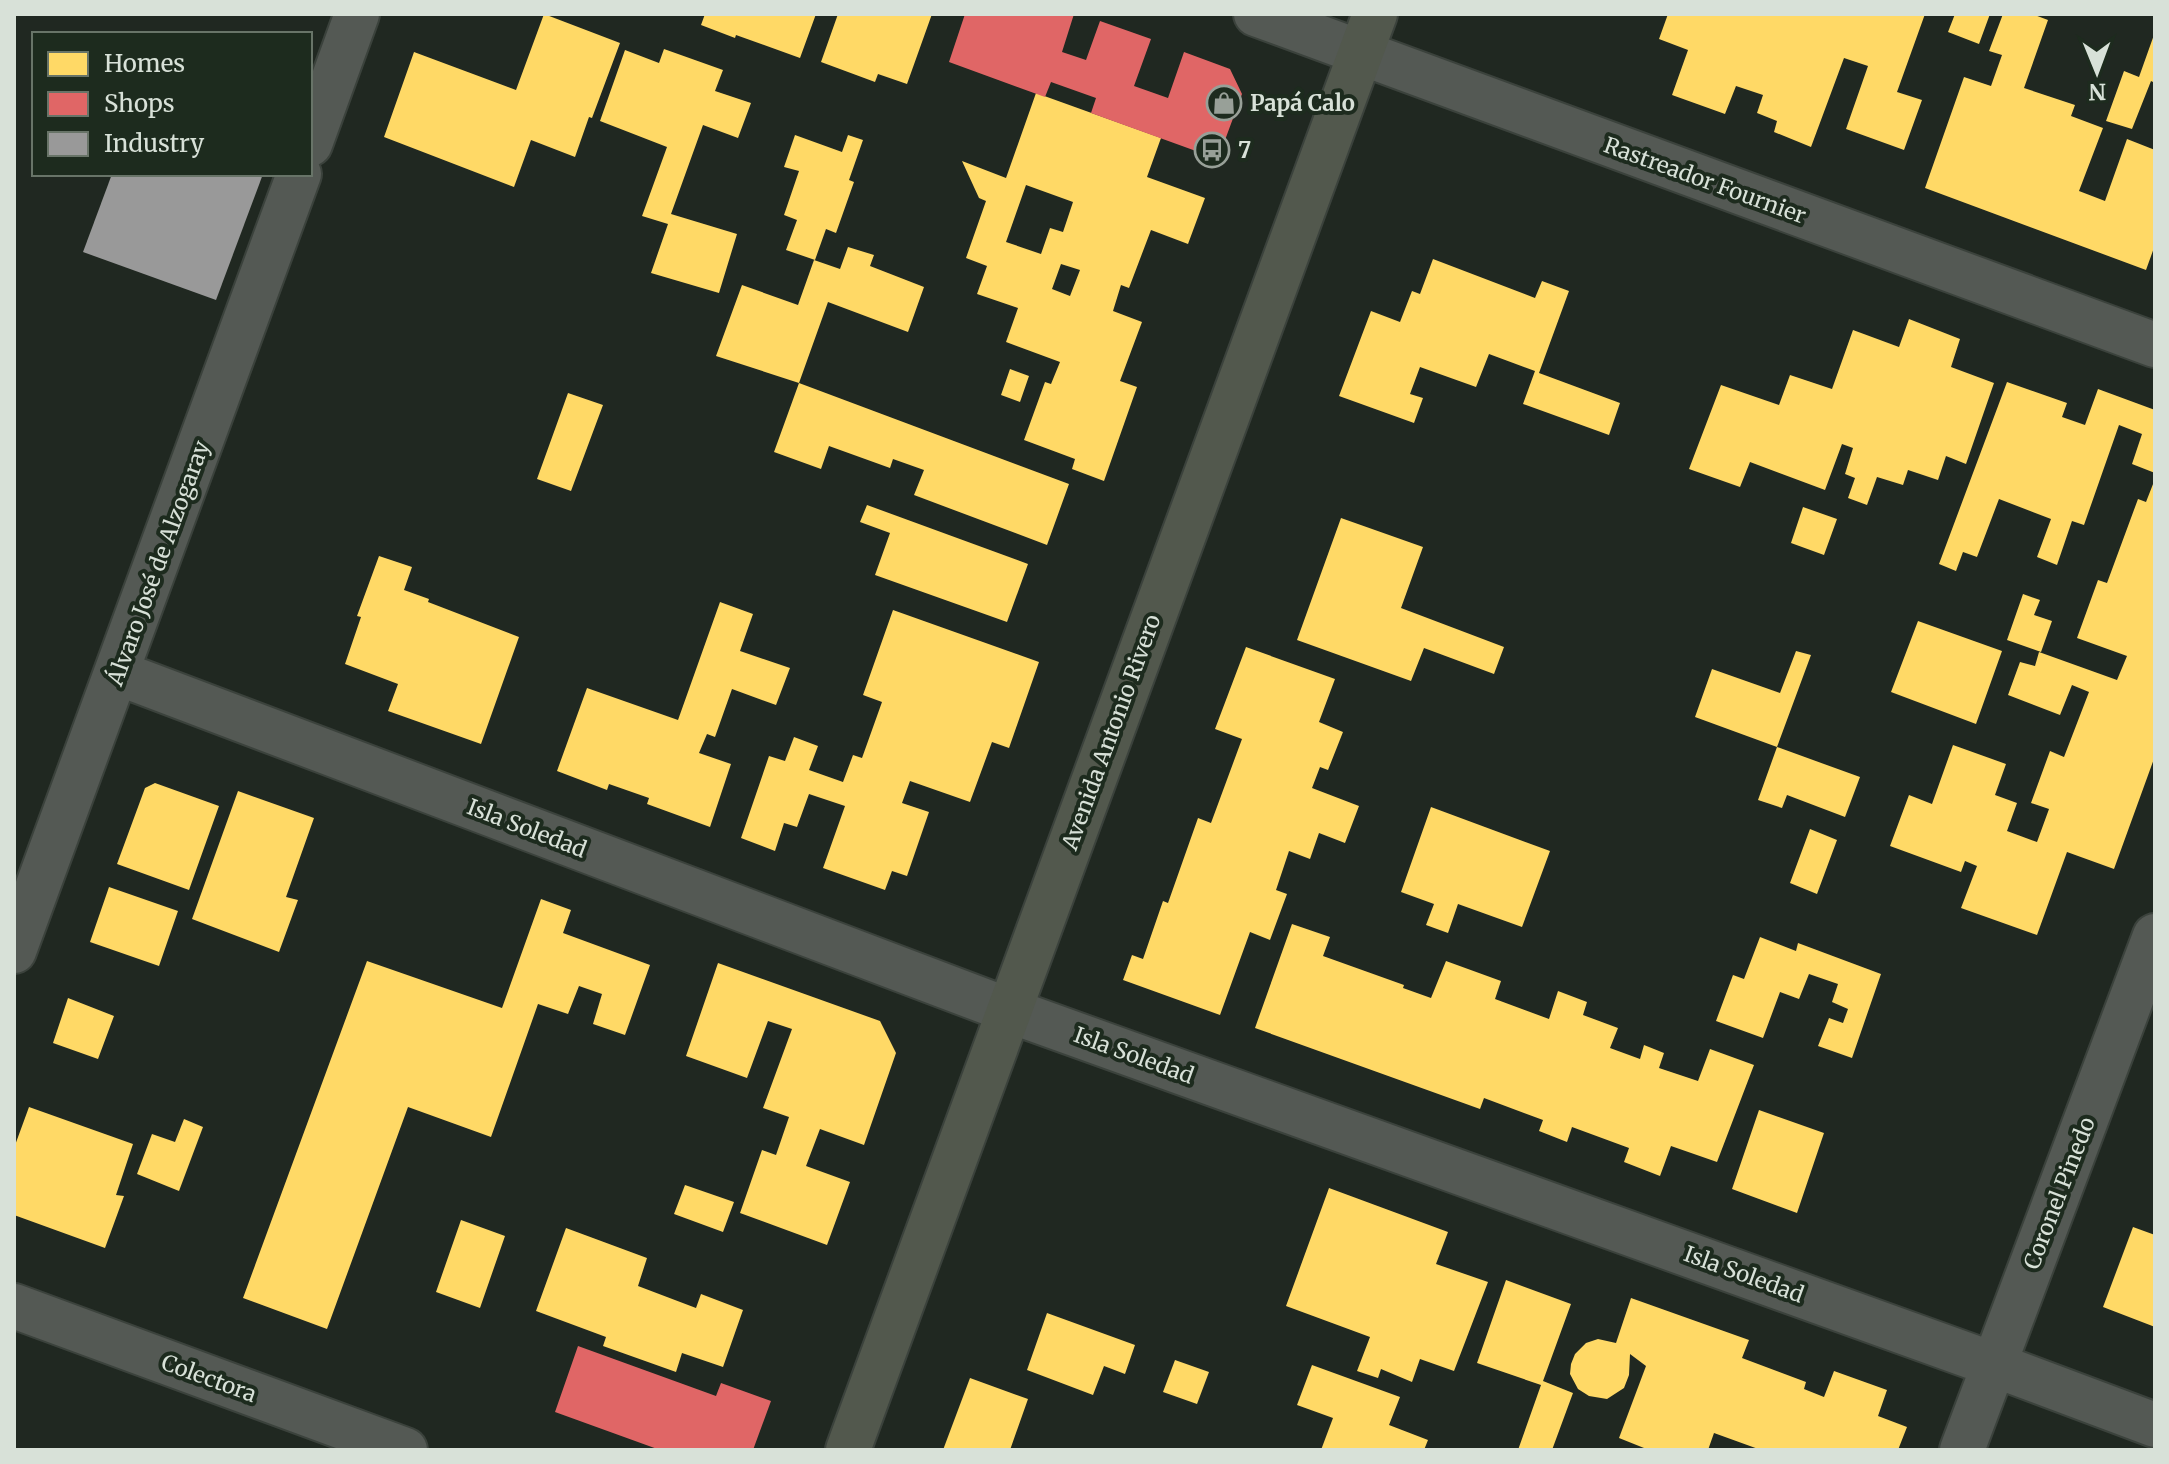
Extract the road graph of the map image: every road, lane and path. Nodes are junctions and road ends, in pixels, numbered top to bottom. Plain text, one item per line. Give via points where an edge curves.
1 (357, 14) edge
2 (1256, 14) edge
3 (1368, 34) edge
4 (312, 138) edge
5 (298, 176) edge
6 (2155, 345) edge
7 (118, 673) junction
8 (2155, 936) edge
9 (14, 951) edge
10 (1008, 1010) junction
11 (14, 1306) edge
12 (1995, 1365) junction
13 (2155, 1425) edge
14 (405, 1450) edge
15 (848, 1450) edge
16 (1962, 1450) edge

1 - 4 street
2 - 3 street, Rastreador Fournier
3 - 6 street, Rastreador Fournier
3 - 10 main road, Avenida Antonio Rivero
5 - 7 street, Álvaro José de Alzogaray
7 - 9 street, Álvaro José de Alzogaray
7 - 10 street, Isla Soledad
8 - 12 street, Coronel Pinedo
10 - 12 street, Isla Soledad
10 - 15 main road, Avenida Antonio Rivero
11 - 14 street, Colectora
12 - 13 street, Isla Soledad
12 - 16 street, Coronel Pinedo

